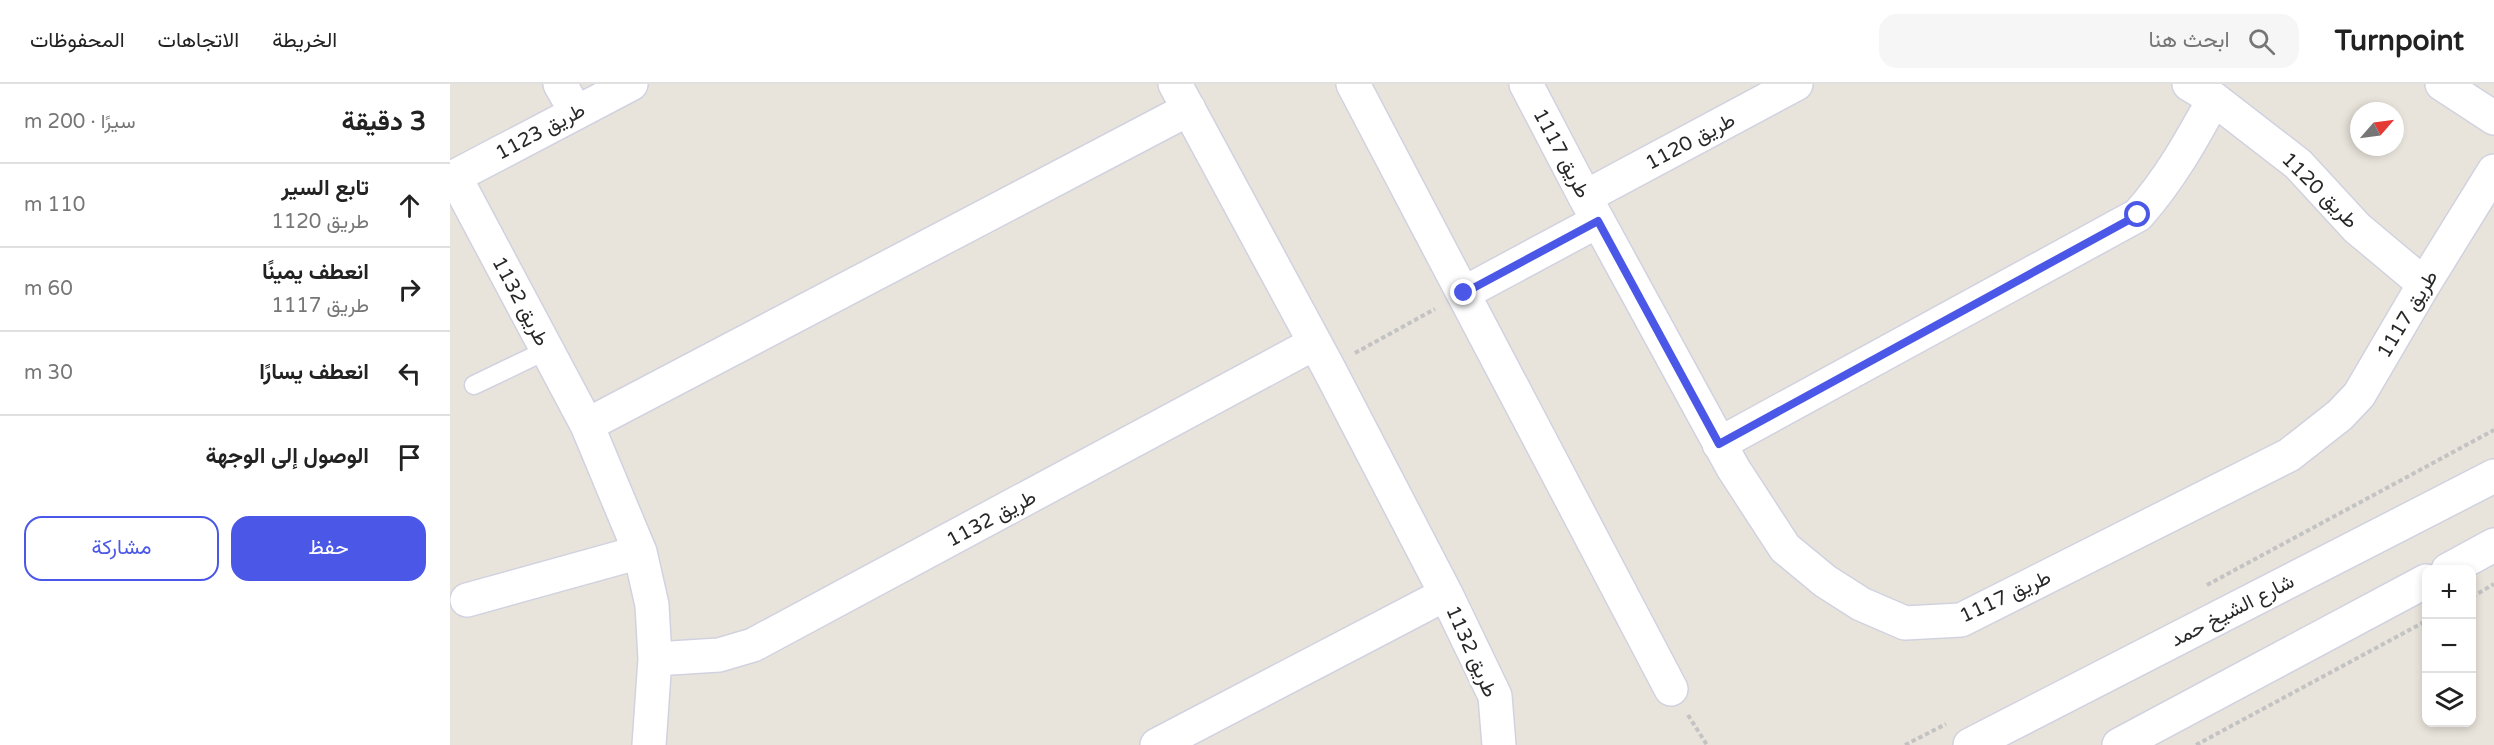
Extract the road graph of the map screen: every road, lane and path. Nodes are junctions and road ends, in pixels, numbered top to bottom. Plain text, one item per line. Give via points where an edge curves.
1 (631, 84) edge
2 (1353, 84) edge
3 (1526, 84) edge
4 (1796, 84) edge
5 (2442, 84) edge
6 (1179, 90) edge
7 (2201, 91) edge
8 (568, 98) edge
9 (2494, 118) edge
10 (2494, 171) edge
11 (452, 178) edge
12 (1591, 209) junction
13 (2424, 284) junction
14 (1464, 293) junction
15 (547, 350) junction
16 (1322, 355) junction
17 (474, 385) dead end
18 (587, 425) junction
19 (2494, 430) edge
20 (1719, 444) junction
21 (2494, 476) edge
22 (2494, 545) edge
23 (640, 552) junction
24 (2457, 565) edge
25 (2422, 584) edge
26 (2494, 584) edge
27 (2206, 585) dead end
28 (1446, 594) junction
29 (2476, 595) edge
30 (467, 600) dead end
31 (2422, 624) edge
32 (655, 659) junction
33 (1671, 689) dead end
34 (1963, 732) edge
35 (649, 745) edge
36 (1156, 745) edge
37 (1500, 745) edge
38 (1905, 745) edge
39 (2120, 745) edge
40 (2196, 745) edge

1 - 8 street, طريق 1123
2 - 14 street
3 - 12 street, طريق 1117
4 - 12 street, طريق 1120
5 - 9 street
6 - 16 street, طريق 1132
6 - 18 street, طريق 1132
7 - 13 street, طريق 1120 via 2298,164 2357,228
7 - 20 street, طريق 1120 via 2181,159 2138,215
8 - 11 street, طريق 1123
10 - 13 street, طريق 1117
11 - 15 street, طريق 1132
12 - 14 street, طريق 1120
12 - 20 street, طريق 1117
13 - 20 street, طريق 1117 via 2359,395 2297,449 1961,620 1905,623 1861,604 1825,581 1785,548
14 - 16 path
14 - 33 street
15 - 17 lane
15 - 18 street, طريق 1132
16 - 28 street, طريق 1132
16 - 32 street, طريق 1132 via 753,645 719,655
18 - 23 street, طريق 1132
19 - 27 path
21 - 34 street, شارع الشيخ حمد
22 - 24 street
23 - 30 street
23 - 32 street, طريق 1132 via 652,605
25 - 39 street
26 - 29 path
28 - 36 street, طريق 1132
28 - 37 street, طريق 1132 via 1496,696
31 - 40 path
32 - 35 street, طريق 1132
34 - 38 path

